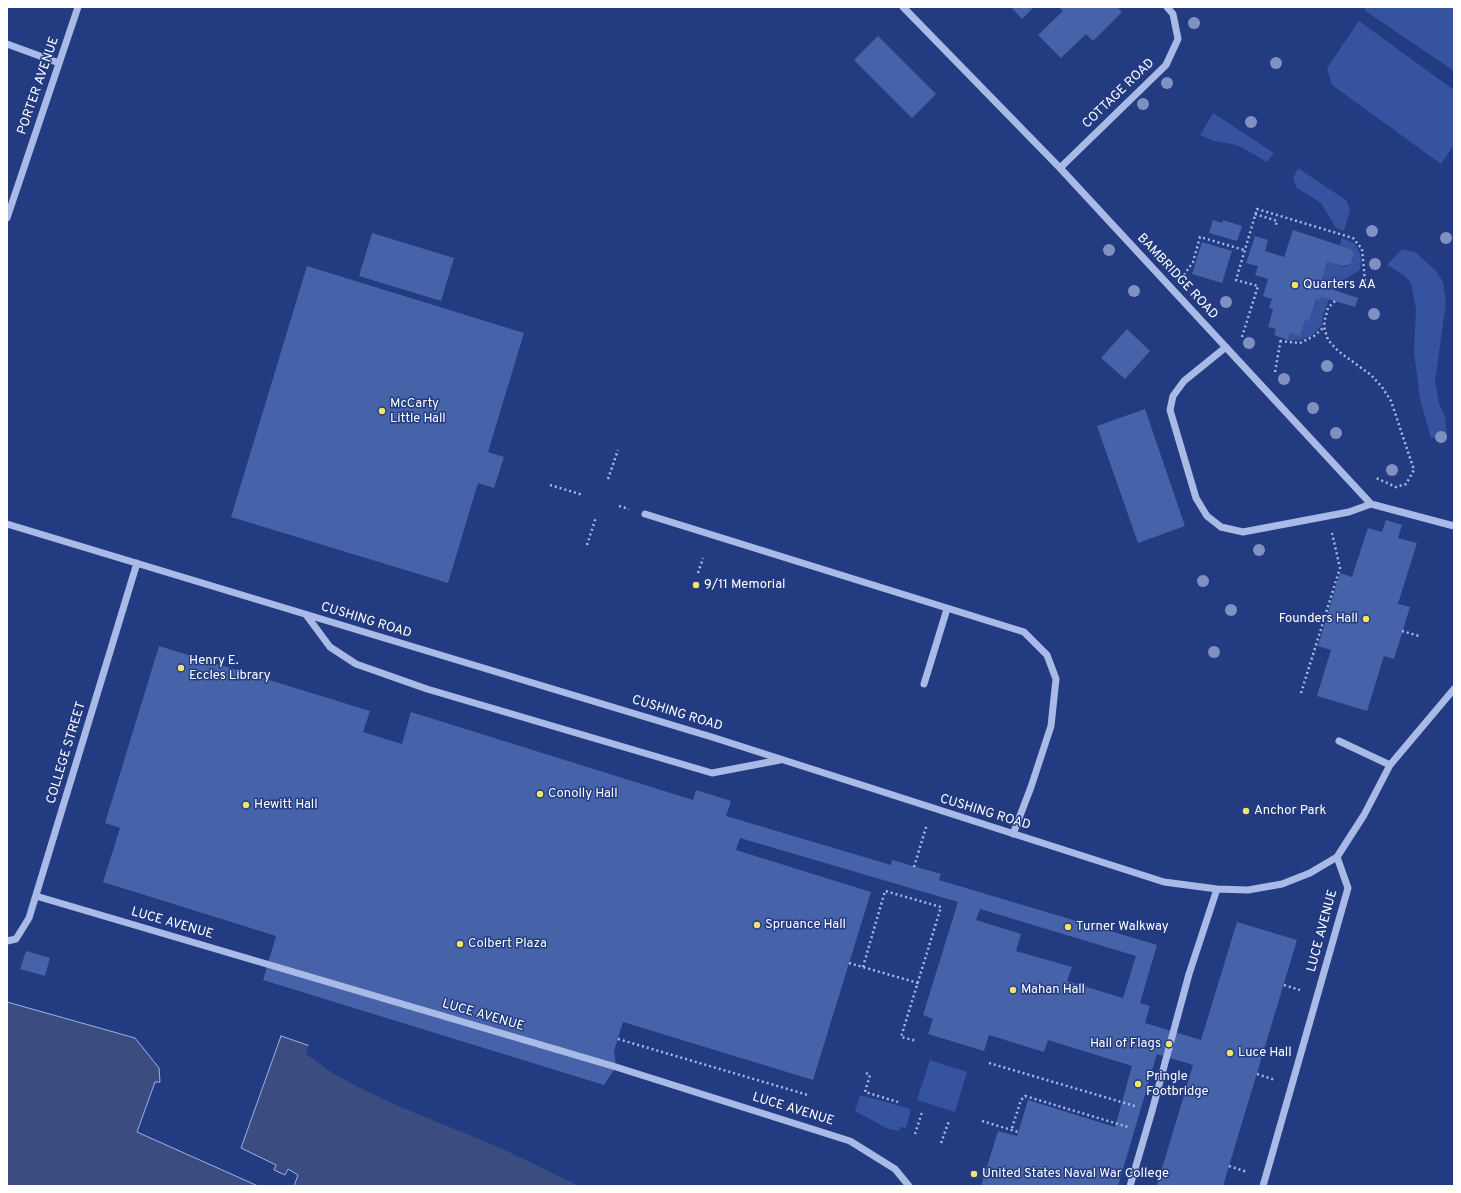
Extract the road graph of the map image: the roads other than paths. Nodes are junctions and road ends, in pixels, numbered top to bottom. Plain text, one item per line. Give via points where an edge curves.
1 (78, 7) edge
2 (903, 7) edge
3 (1167, 7) edge
4 (7, 44) edge
5 (59, 63) junction
6 (1060, 168) junction
7 (8, 208) edge
8 (7, 218) edge
9 (1226, 348) junction
10 (1371, 504) junction
11 (645, 514) dead end
12 (7, 524) edge
13 (1454, 526) edge
14 (137, 563) junction
15 (947, 609) junction
16 (307, 615) junction
17 (924, 684) dead end
18 (1454, 689) edge
19 (1339, 741) dead end
20 (782, 759) junction
21 (1390, 765) junction
22 (1013, 834) junction
23 (1337, 857) junction
24 (1217, 889) junction
25 (36, 896) junction
26 (7, 940) edge
27 (909, 1186) edge
28 (1130, 1186) edge
29 (1263, 1186) edge

1 - 5 street, PORTER AVENUE
2 - 6 street, BAMBRIDGE ROAD
3 - 6 street, COTTAGE ROAD via 1173,14 1178,39 1166,65
4 - 5 street
5 - 7 street, PORTER AVENUE
6 - 9 street, BAMBRIDGE ROAD
7 - 8 street, PORTER AVENUE
9 - 10 street, BAMBRIDGE ROAD
9 - 10 street via 1184,381 1173,396 1170,410 1196,498 1207,516 1221,527 1243,532 1349,512
10 - 13 street
11 - 15 street
12 - 14 street, CUSHING ROAD
14 - 16 street, CUSHING ROAD
14 - 25 street, COLLEGE STREET
15 - 17 street
15 - 22 street via 1024,632 1047,655 1056,679 1051,726
16 - 20 street, CUSHING ROAD
16 - 20 street via 330,647 356,664 427,689 712,773
18 - 21 street
19 - 21 street
20 - 22 street, CUSHING ROAD
21 - 23 street via 1364,815
22 - 24 street, CUSHING ROAD via 1164,882
23 - 24 street, CUSHING ROAD via 1282,884 1248,890
23 - 29 street, LUCE AVENUE via 1348,888
24 - 28 street via 1189,974
25 - 26 street, COLLEGE STREET via 29,918 16,939
25 - 27 street, LUCE AVENUE via 609,1065 850,1141 895,1169

